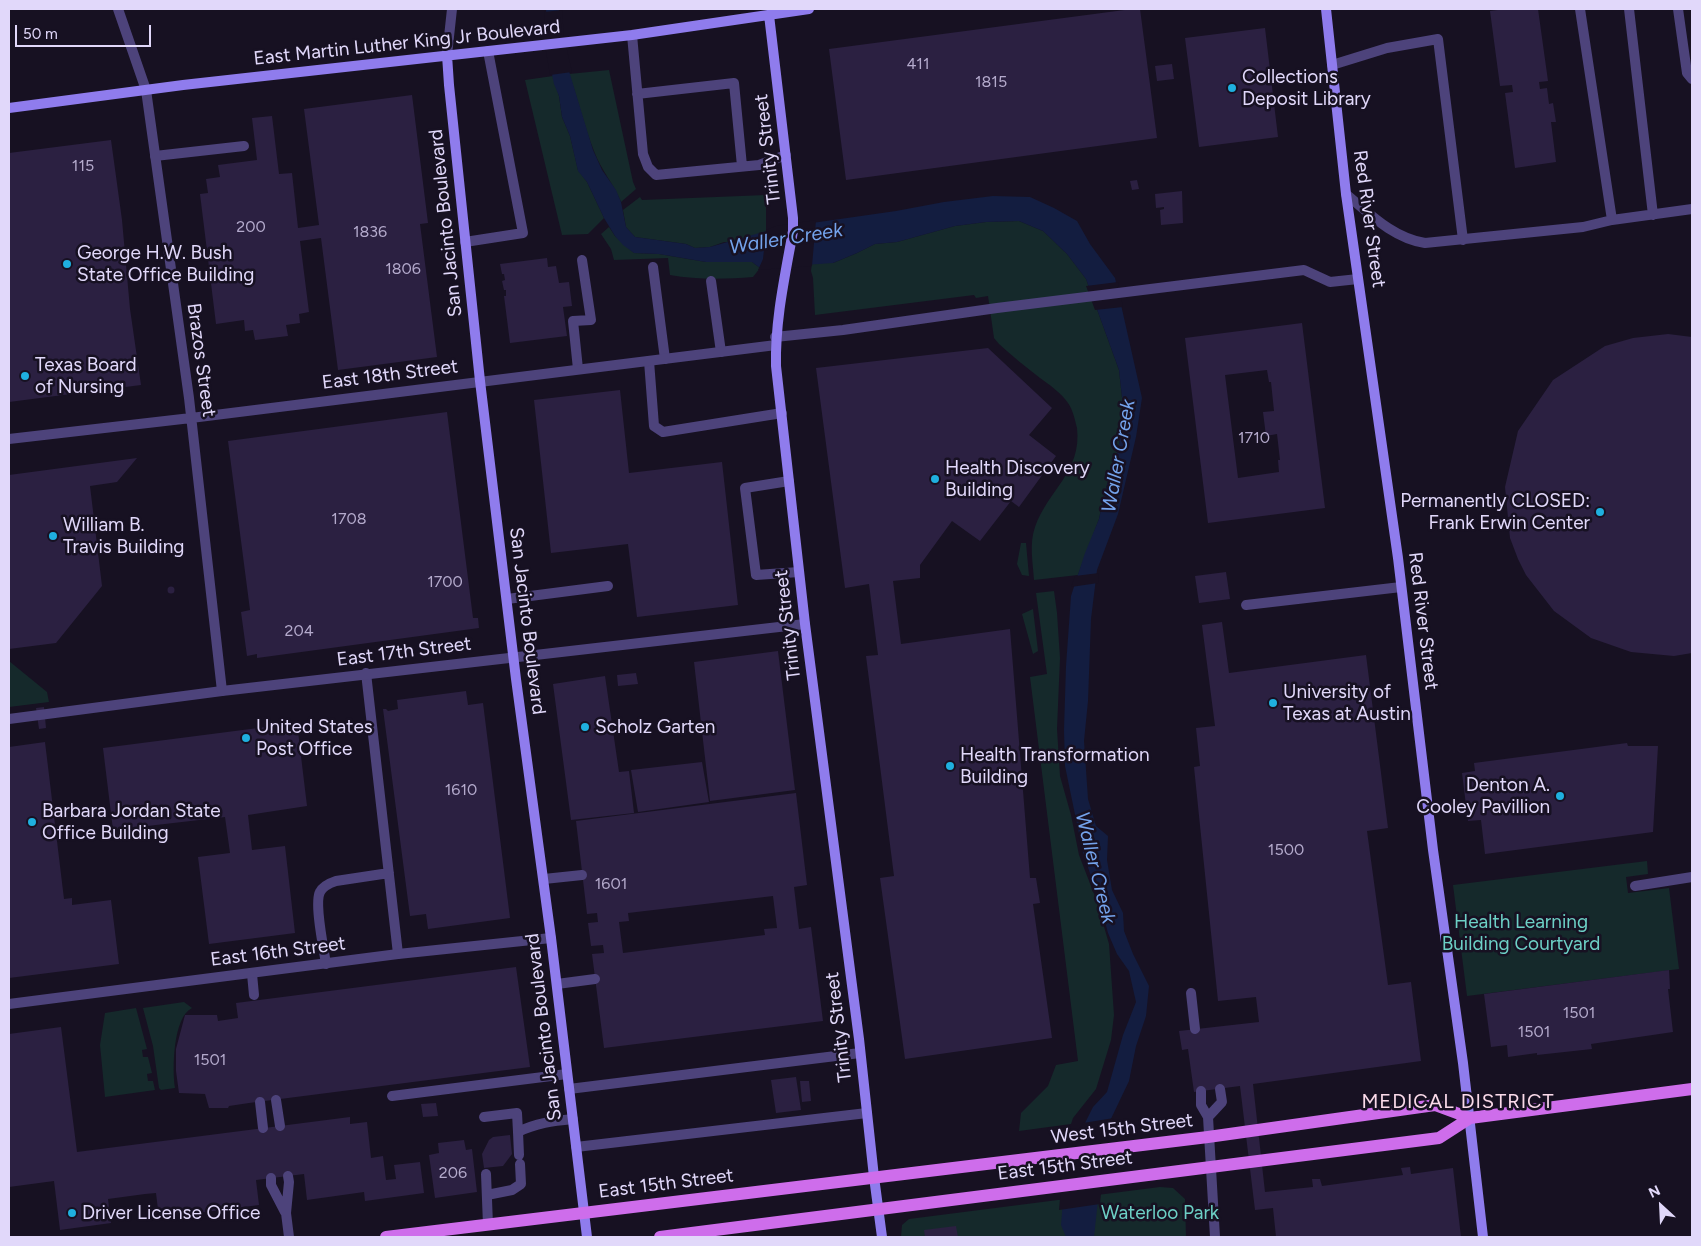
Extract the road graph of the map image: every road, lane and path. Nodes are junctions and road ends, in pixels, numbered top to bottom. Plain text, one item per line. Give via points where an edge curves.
1 (118, 9) edge
2 (452, 9) edge
3 (809, 9) edge
4 (1326, 9) edge
5 (1580, 9) edge
6 (1629, 9) edge
7 (1678, 9) edge
8 (769, 12) edge
9 (632, 35) junction
10 (488, 51) junction
11 (447, 54) junction
12 (1332, 65) junction
13 (1692, 79) edge
14 (146, 90) junction
15 (638, 94) junction
16 (9, 108) edge
17 (244, 146) dead end
18 (786, 155) junction
19 (155, 156) junction
20 (742, 166) junction
21 (1346, 194) junction
22 (1692, 209) edge
23 (1653, 215) junction
24 (1612, 220) junction
25 (1463, 240) junction
26 (465, 242) junction
27 (582, 260) dead end
28 (653, 267) dead end
29 (1358, 278) junction
30 (712, 281) dead end
31 (776, 341) junction
32 (721, 352) junction
33 (665, 359) junction
34 (649, 360) junction
35 (578, 369) junction
36 (480, 381) junction
37 (782, 413) junction
38 (191, 418) junction
39 (9, 439) edge
40 (789, 481) junction
41 (799, 572) junction
42 (608, 586) dead end
43 (1401, 587) junction
44 (507, 599) junction
45 (1246, 605) dead end
46 (805, 624) junction
47 (514, 656) junction
48 (366, 673) junction
49 (222, 691) junction
50 (9, 719) edge
51 (389, 873) junction
52 (582, 875) dead end
53 (1692, 876) edge
54 (544, 879) junction
55 (1635, 886) dead end
56 (551, 938) junction
57 (398, 954) junction
58 (326, 964) junction
59 (252, 974) junction
60 (595, 979) dead end
61 (557, 984) junction
62 (1191, 993) dead end
63 (255, 999) dead end
64 (9, 1004) edge
65 (1194, 1029) dead end
66 (860, 1053) junction
67 (567, 1074) junction
68 (569, 1088) junction
69 (1220, 1089) dead end
70 (1692, 1089) edge
71 (1201, 1091) dead end
72 (392, 1096) dead end
73 (276, 1100) dead end
74 (260, 1102) dead end
75 (867, 1113) junction
76 (484, 1117) dead end
77 (1208, 1117) junction
78 (1470, 1118) junction
79 (573, 1119) junction
80 (280, 1126) dead end
81 (263, 1128) dead end
82 (518, 1132) junction
83 (1208, 1137) junction
84 (576, 1147) junction
85 (1039, 1158) joint
86 (1211, 1167) junction
87 (486, 1174) dead end
88 (288, 1176) dead end
89 (874, 1177) junction
90 (270, 1178) dead end
91 (488, 1195) junction
92 (878, 1209) junction
93 (286, 1213) junction
94 (584, 1213) junction
95 (488, 1225) junction
96 (289, 1237) edge
97 (386, 1237) edge
98 (587, 1237) edge
99 (660, 1237) edge
100 (882, 1237) edge
101 (1215, 1237) edge
102 (1483, 1237) edge

1 - 14 street, Brazos Street
2 - 11 street, San Jacinto Boulevard
3 - 8 main road, East Martin Luther King Jr Boulevard
4 - 12 main road, Red River Street
5 - 24 street
6 - 23 street
7 - 13 street via 1688,73
8 - 9 main road, East Martin Luther King Jr Boulevard
8 - 18 main road, Trinity Street
9 - 10 main road, East Martin Luther King Jr Boulevard
9 - 15 street
10 - 11 main road, East Martin Luther King Jr Boulevard
10 - 26 street via 523,233
11 - 14 main road, East Martin Luther King Jr Boulevard
11 - 26 main road, San Jacinto Boulevard
12 - 21 main road, Red River Street
12 - 25 street via 1388,48 1438,39
14 - 16 main road, East Martin Luther King Jr Boulevard
14 - 19 street, Brazos Street
15 - 20 street via 643,154 648,167 656,175
15 - 20 street via 734,83
17 - 19 street
18 - 20 street
18 - 31 main road, Trinity Street via 793,231
19 - 38 street, Brazos Street
21 - 25 street via 1391,230 1413,241
21 - 29 main road, Red River Street
22 - 23 street
23 - 24 street
24 - 25 street via 1583,227
26 - 36 main road, San Jacinto Boulevard
27 - 35 street via 591,320 574,321
28 - 33 street
29 - 31 street, East 18th Street via 1330,282 1304,270 997,308
29 - 43 main road, Red River Street
30 - 32 street
31 - 32 street, East 18th Street
31 - 37 main road, Trinity Street
32 - 33 street, East 18th Street
33 - 34 street, East 18th Street
34 - 35 street, East 18th Street
34 - 37 street via 654,426 662,432
35 - 36 street, East 18th Street
36 - 38 street, East 18th Street
36 - 44 main road, San Jacinto Boulevard
37 - 40 main road, Trinity Street
38 - 39 street, East 18th Street
38 - 49 street, Brazos Street
40 - 41 main road, Trinity Street
40 - 41 street via 745,488 756,575
41 - 46 main road, Trinity Street
42 - 44 street
43 - 45 street
43 - 78 main road, Red River Street
44 - 47 main road, San Jacinto Boulevard
46 - 47 street, East 17th Street
46 - 66 main road, Trinity Street
47 - 48 street, East 17th Street
47 - 54 main road, San Jacinto Boulevard
48 - 49 street, East 17th Street
48 - 51 street
49 - 50 street, East 17th Street
51 - 57 street
51 - 58 street via 336,881 320,893 318,905
52 - 54 street
53 - 55 street
54 - 56 main road, San Jacinto Boulevard
56 - 57 street, East 16th Street
56 - 61 main road, San Jacinto Boulevard
57 - 58 street, East 16th Street
58 - 59 street, East 16th Street
59 - 63 street
59 - 64 street, East 16th Street
60 - 61 street
61 - 67 main road, San Jacinto Boulevard
62 - 65 street
66 - 68 street
66 - 75 main road, Trinity Street
67 - 68 main road, San Jacinto Boulevard
67 - 72 street
68 - 79 main road, San Jacinto Boulevard
69 - 77 street via 1222,1102
70 - 78 main road, East 15th Street
71 - 77 street via 1201,1105
73 - 80 street
74 - 81 street
75 - 84 street
75 - 89 main road, Trinity Street
76 - 82 street via 517,1112
77 - 83 street
78 - 83 main road, East 15th Street via 1435,1105
78 - 86 main road, East 15th Street via 1439,1138
78 - 102 main road, Red River Street
79 - 82 street via 542,1123
79 - 84 main road, San Jacinto Boulevard
82 - 91 street via 521,1184 512,1190
83 - 85 main road, West 15th Street
83 - 86 street
84 - 94 main road, San Jacinto Boulevard
85 - 89 main road, East 15th Street
86 - 92 main road, East 15th Street
86 - 101 street
87 - 91 street
88 - 93 street
89 - 92 main road, Trinity Street
89 - 94 main road, East 15th Street
90 - 93 street
91 - 95 street
92 - 99 main road, East 15th Street
92 - 100 main road, Trinity Street
93 - 96 street
94 - 95 main road, East 15th Street
94 - 98 main road, San Jacinto Boulevard
95 - 97 main road, East 15th Street

